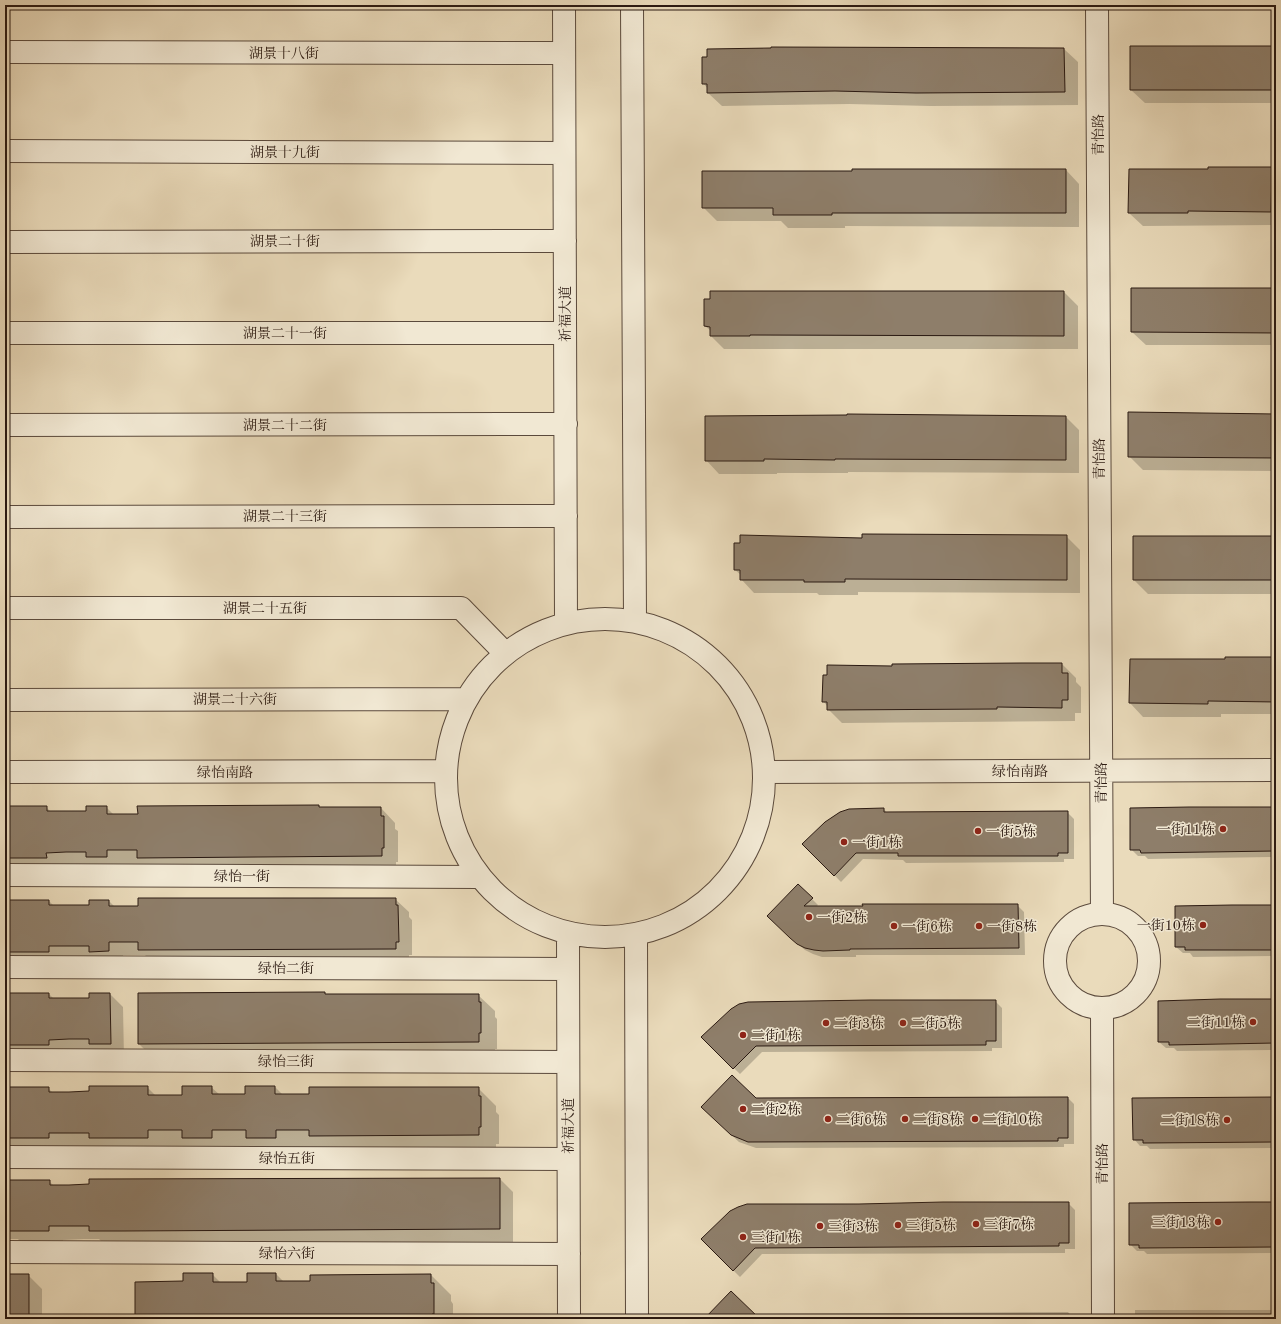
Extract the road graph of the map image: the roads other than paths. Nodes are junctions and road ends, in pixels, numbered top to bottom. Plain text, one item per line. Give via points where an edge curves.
1 (564, 5) edge
2 (632, 5) edge
3 (1097, 5) edge
4 (5, 52) edge
5 (564, 53) junction
6 (5, 151) edge
7 (564, 153) junction
8 (565, 241) junction
9 (5, 242) edge
10 (5, 333) edge
11 (565, 333) junction
12 (566, 424) junction
13 (5, 425) edge
14 (566, 516) junction
15 (5, 517) edge
16 (5, 608) edge
17 (634, 621) junction
18 (566, 623) junction
19 (505, 653) junction
20 (465, 699) junction
21 (5, 700) edge
22 (1276, 770) edge
23 (444, 771) junction
24 (1101, 771) junction
25 (5, 772) edge
26 (764, 772) junction
27 (5, 875) edge
28 (479, 877) junction
29 (1102, 914) junction
30 (568, 933) junction
31 (636, 934) junction
32 (5, 968) edge
33 (568, 969) junction
34 (1102, 1009) junction
35 (5, 1060) edge
36 (568, 1062) junction
37 (5, 1157) edge
38 (568, 1159) junction
39 (5, 1252) edge
40 (569, 1254) junction
41 (569, 1319) edge
42 (637, 1319) edge
43 (1103, 1319) edge

1 - 5 street, 祈福大道
2 - 17 street
3 - 24 street, 青怡路
4 - 5 street, 湖景十八街
5 - 7 street, 祈福大道
6 - 7 street, 湖景十九街
7 - 8 street, 祈福大道
8 - 9 street, 湖景二十街
8 - 11 street, 祈福大道
10 - 11 street, 湖景二十一街
11 - 12 street, 祈福大道
12 - 13 street, 湖景二十二街
12 - 14 street, 祈福大道
14 - 15 street, 湖景二十三街
14 - 18 street, 祈福大道
16 - 19 street, 湖景二十五街 via 461,608
17 - 18 street via 600,619
17 - 26 street via 670,633 703,652 728,676 747,705 760,738
18 - 19 street via 534,635
19 - 20 street via 483,674
20 - 21 street, 湖景二十六街
20 - 23 street via 451,734
22 - 24 street, 绿怡南路
23 - 25 street, 绿怡南路
23 - 28 street via 447,809 459,845
24 - 26 street, 绿怡南路
24 - 29 street, 青怡路
26 - 31 street via 762,804 754,835 740,864 720,889 695,909 666,925
27 - 28 street, 绿怡一街
28 - 30 street via 504,902 534,921
29 - 34 street via 1118,917 1141,934 1149,955 1149,967 1141,988 1133,996 1124,1003
29 - 34 street via 1079,919 1070,926 1062,934 1054,956 1057,978 1070,997 1090,1007
30 - 31 street via 602,937
30 - 33 street, 祈福大道
31 - 42 street
32 - 33 street, 绿怡二街
33 - 36 street, 祈福大道
34 - 43 street, 青怡路
35 - 36 street, 绿怡三街
36 - 38 street, 祈福大道
37 - 38 street, 绿怡五街
38 - 40 street, 祈福大道
39 - 40 street, 绿怡六街
40 - 41 street, 祈福大道

